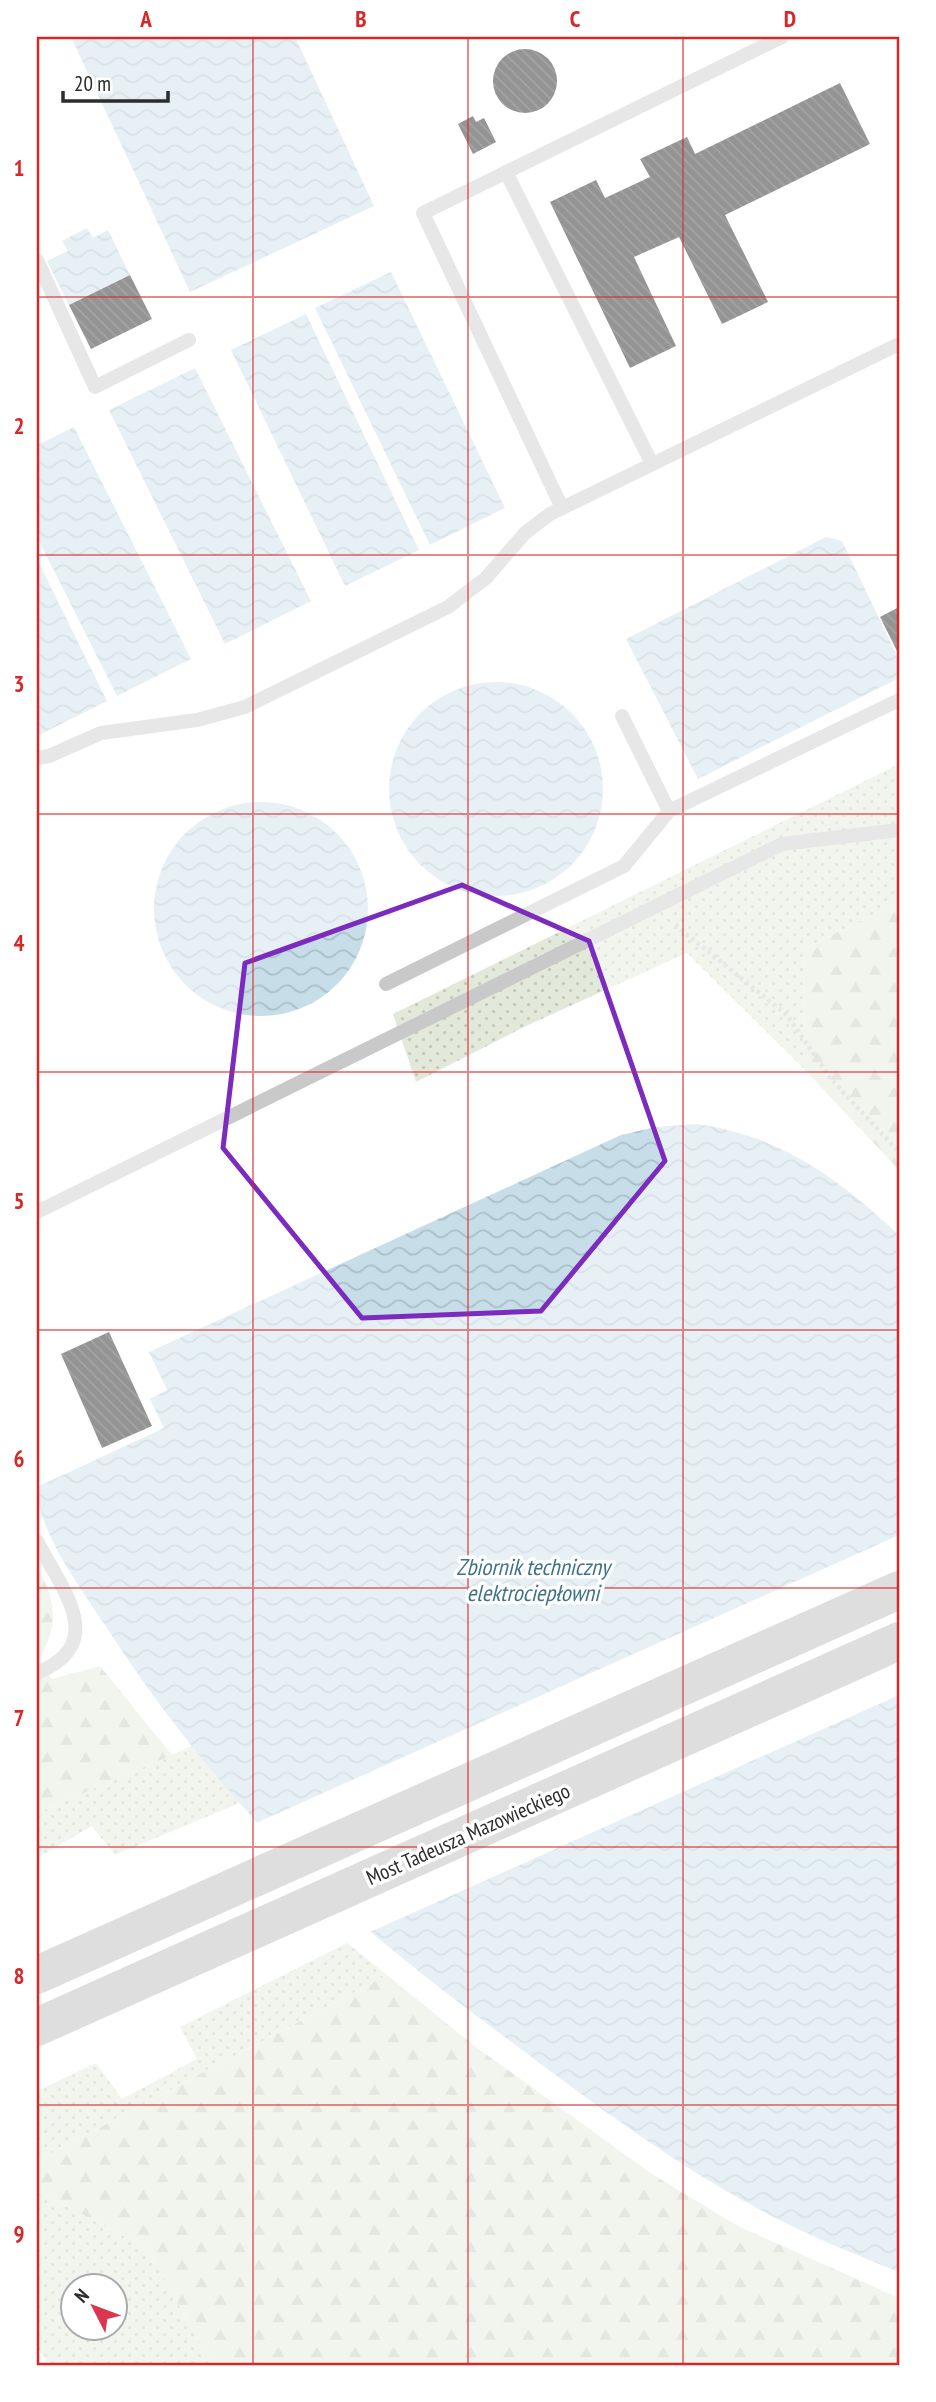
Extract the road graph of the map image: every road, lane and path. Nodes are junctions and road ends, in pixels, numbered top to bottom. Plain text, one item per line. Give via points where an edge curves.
1 (782, 37) edge
2 (506, 172) junction
3 (37, 260) edge
4 (189, 340) dead end
5 (899, 344) edge
6 (652, 464) junction
7 (562, 508) junction
8 (899, 700) edge
9 (622, 716) dead end
10 (37, 758) edge
11 (668, 811) junction
12 (899, 830) edge
13 (651, 906) junction
14 (386, 984) dead end
15 (899, 1152) edge
16 (37, 1212) edge
17 (37, 1541) edge
18 (899, 1590) edge
19 (899, 1641) edge
20 (37, 1673) edge
21 (37, 1975) edge
22 (37, 2026) edge

1 - 2 lane
2 - 6 lane
2 - 7 lane via 423,213
3 - 4 lane via 95,387
5 - 6 lane
6 - 7 lane
7 - 10 lane via 525,533 486,578 448,607 245,707 197,720 113,730
8 - 11 lane
9 - 11 lane
11 - 14 lane via 624,866
12 - 13 lane via 782,844
13 - 15 path via 787,1015 831,1079
13 - 16 lane
17 - 20 lane via 77,1618 76,1640
18 - 21 main road
19 - 22 main road, Most Tadeusza Mazowieckiego

